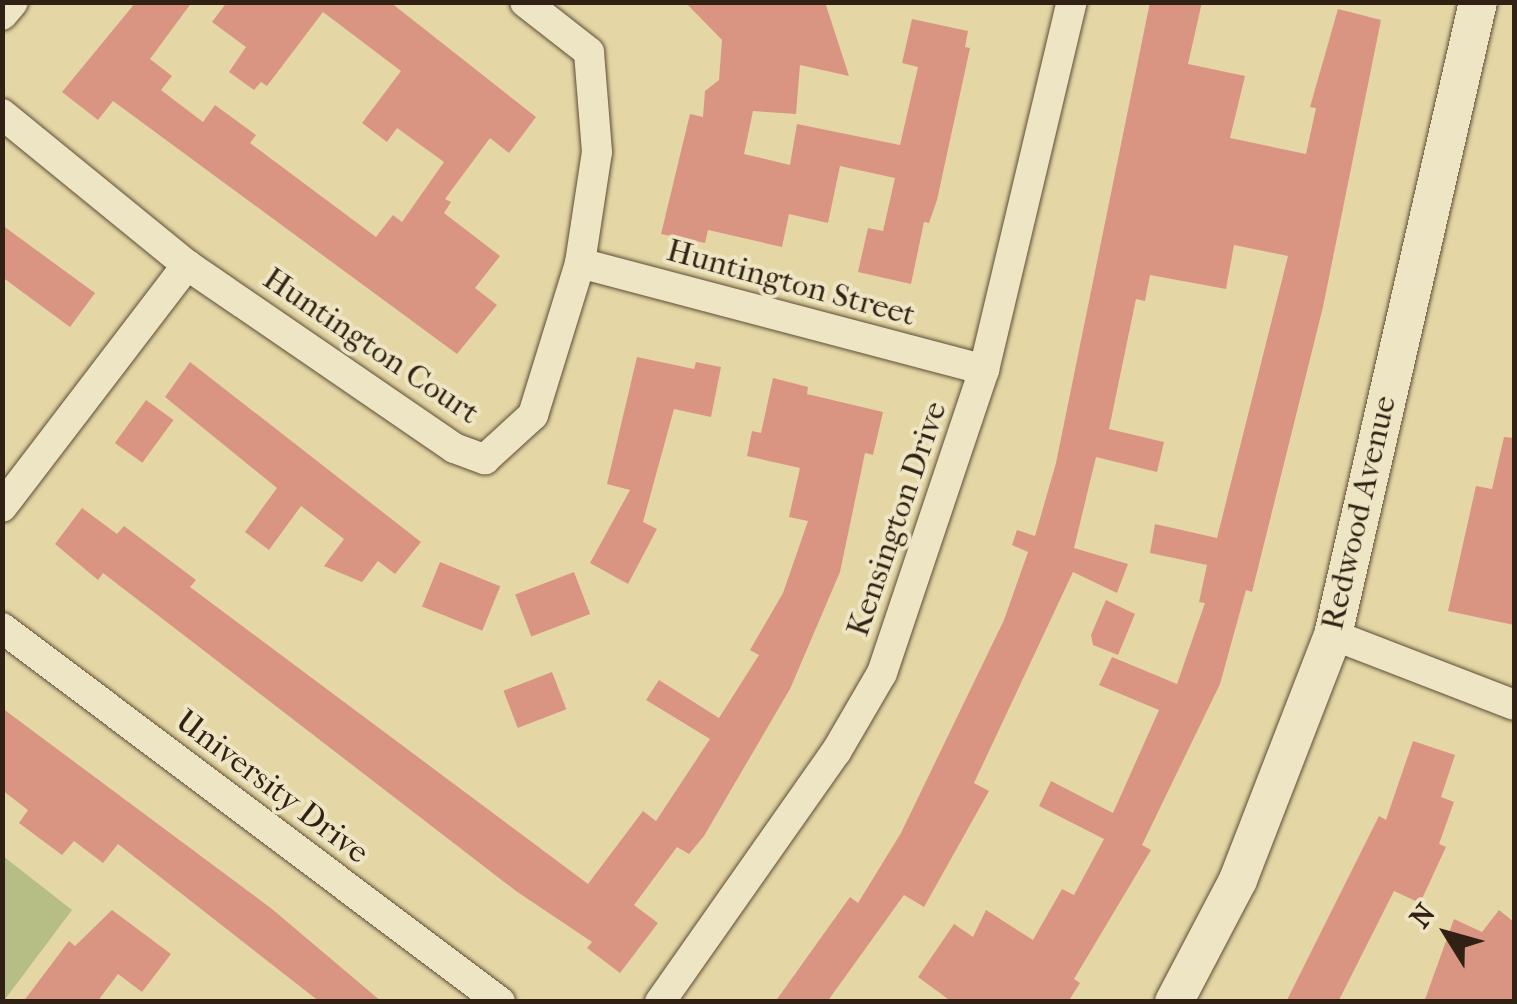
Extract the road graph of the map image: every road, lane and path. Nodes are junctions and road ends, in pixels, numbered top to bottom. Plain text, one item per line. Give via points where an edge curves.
1 (13, 2) edge
2 (525, 2) edge
3 (1072, 2) edge
4 (1476, 3) edge
5 (2, 15) edge
6 (2, 114) edge
7 (580, 263) junction
8 (187, 265) junction
9 (984, 370) junction
10 (2, 508) edge
11 (2, 628) edge
12 (1334, 634) junction
13 (1514, 706) edge
14 (500, 1002) edge
15 (660, 1002) edge
16 (1174, 1002) edge

1 - 5 street
2 - 7 street, Huntington Court via 589,52 597,152
3 - 9 street, Kensington Drive
4 - 12 street, Redwood Avenue
6 - 8 street, Huntington Court
7 - 8 street, Huntington Court via 533,415 486,459 454,448
7 - 9 street, Huntington Street
8 - 10 street
9 - 15 street, Kensington Drive via 882,673 836,752
11 - 14 street, University Drive
12 - 13 street
12 - 16 street, Redwood Avenue via 1238,880

